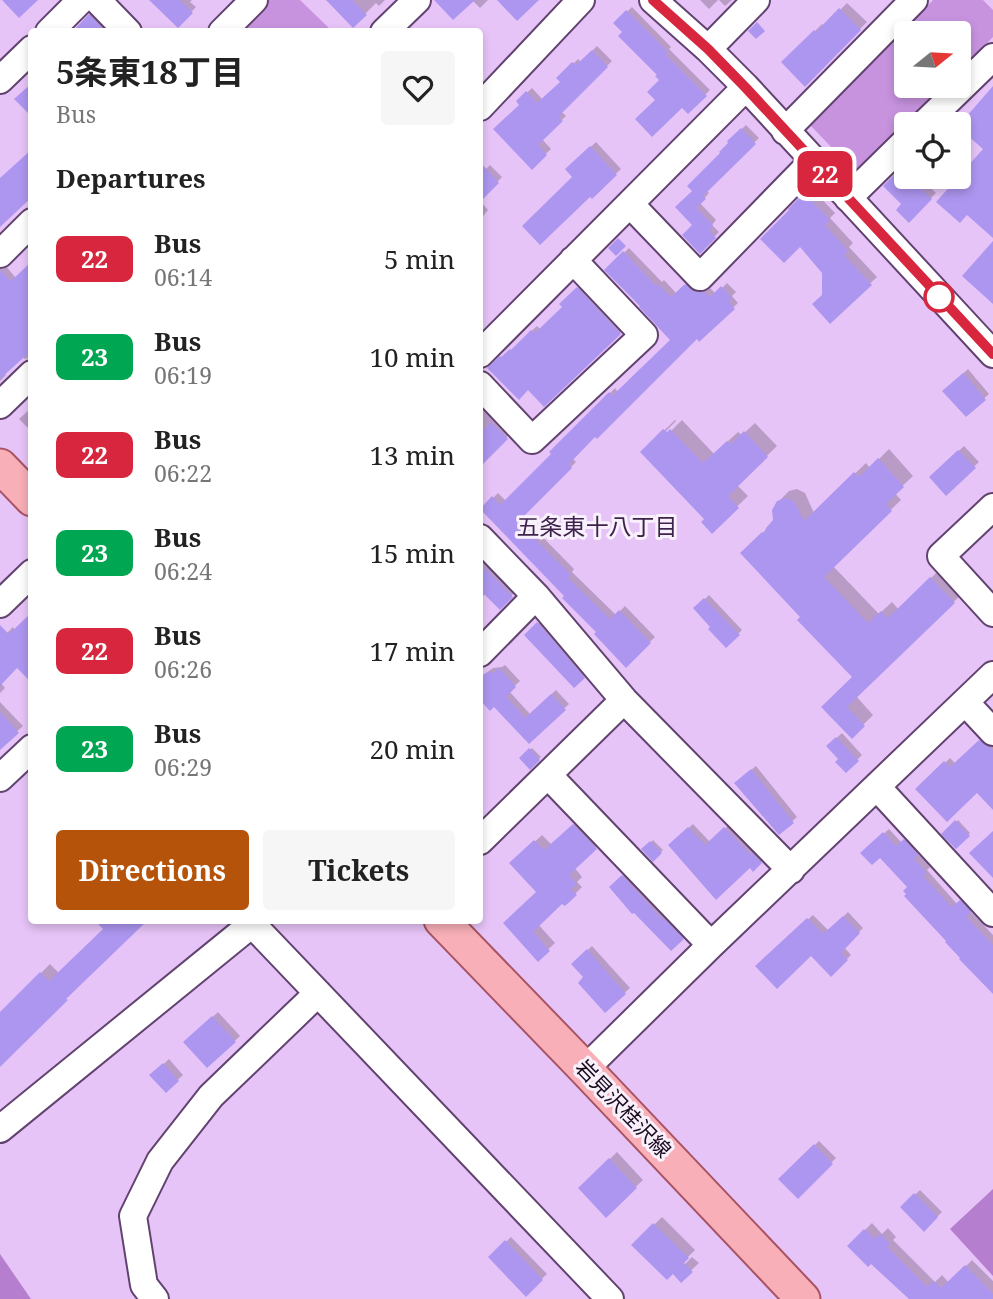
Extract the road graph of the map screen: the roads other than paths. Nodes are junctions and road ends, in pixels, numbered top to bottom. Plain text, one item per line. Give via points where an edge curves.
1 (81, 0) edge
2 (97, 0) edge
3 (254, 0) edge
4 (417, 0) edge
5 (581, 0) edge
6 (653, 0) edge
7 (756, 0) edge
8 (914, 0) edge
9 (53, 28) edge
10 (124, 28) edge
11 (226, 28) edge
12 (388, 28) edge
13 (708, 49) junction
14 (28, 51) edge
15 (993, 57) edge
16 (3, 67) edge
17 (746, 88) junction
18 (483, 104) edge
19 (936, 112) edge
20 (785, 131) junction
21 (894, 153) edge
22 (813, 161) junction
23 (848, 198) junction
24 (630, 204) junction
25 (28, 226) edge
26 (0, 254) edge
27 (573, 260) junction
28 (483, 351) edge
29 (993, 354) edge
30 (28, 378) edge
31 (483, 389) edge
32 (0, 405) edge
33 (0, 466) edge
34 (28, 495) edge
35 (993, 507) edge
36 (483, 540) edge
37 (28, 577) edge
38 (536, 596) junction
39 (0, 604) edge
40 (993, 612) edge
41 (483, 650) edge
42 (993, 675) edge
43 (624, 700) junction
44 (965, 702) junction
45 (993, 732) edge
46 (28, 752) edge
47 (548, 775) junction
48 (0, 778) edge
49 (877, 787) junction
50 (483, 838) edge
51 (791, 870) junction
52 (993, 913) edge
53 (445, 924) edge
54 (711, 945) junction
55 (318, 993) junction
56 (585, 1069) junction
57 (0, 1129) edge
58 (155, 1299) edge
59 (610, 1299) edge
60 (803, 1299) edge

1 - 9 street
2 - 10 street
3 - 11 street
4 - 12 street
5 - 18 street
6 - 13 street
7 - 13 street
8 - 20 street
13 - 17 street
14 - 16 street
15 - 19 street
17 - 20 street
17 - 24 street
20 - 22 street
21 - 23 street
22 - 23 street
22 - 24 street via 700,277
23 - 29 street
24 - 27 street
25 - 26 street
27 - 28 street
27 - 31 street via 644,335 532,440
30 - 32 street
33 - 34 main road
35 - 40 street via 940,556
36 - 38 street
37 - 39 street
38 - 41 street
38 - 43 street
42 - 44 street
43 - 47 street
43 - 51 street
44 - 45 street
44 - 49 street
46 - 48 street
47 - 50 street
47 - 54 street
49 - 51 street
49 - 52 street
51 - 54 street
53 - 56 main road, 岩見沢桂沢線
54 - 56 street
55 - 57 street via 251,925
55 - 58 street via 211,1096 160,1161 133,1216 144,1285
55 - 59 street
56 - 60 main road, 岩見沢桂沢線

